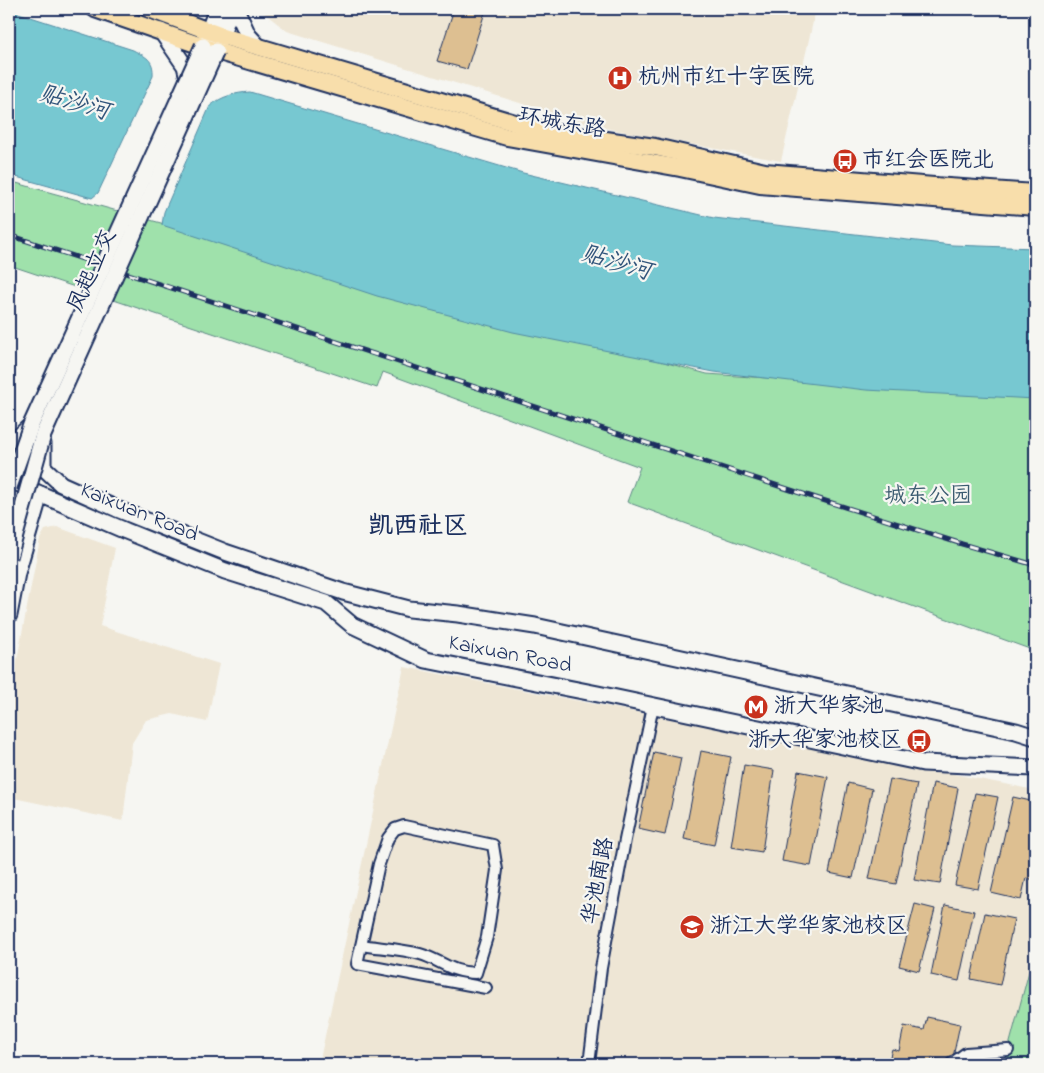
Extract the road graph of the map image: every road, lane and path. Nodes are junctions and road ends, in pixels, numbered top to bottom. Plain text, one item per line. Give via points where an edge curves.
1 (95, 9) edge
2 (149, 9) edge
3 (217, 9) edge
4 (231, 9) edge
5 (236, 9) edge
6 (161, 32) junction
7 (212, 41) junction
8 (258, 47) junction
9 (188, 78) junction
10 (547, 138) junction
11 (1035, 193) edge
12 (1035, 207) edge
13 (31, 425) junction
14 (43, 435) junction
15 (9, 446) edge
16 (9, 479) edge
17 (9, 487) edge
18 (40, 494) junction
19 (9, 557) edge
20 (9, 614) edge
21 (653, 706) junction
22 (1035, 737) edge
23 (1035, 768) edge
24 (361, 945) junction
25 (486, 988) dead end
26 (1008, 1050) dead end
27 (590, 1064) edge
28 (951, 1064) edge

1 - 6 main road, 环城东路
2 - 7 main road, 环城东路
3 - 7 main road, 凤起立交
4 - 7 main road, 凤起立交
5 - 8 main road via 248,35
6 - 7 main road, 环城东路
6 - 9 main road via 185,66
7 - 8 main road, 环城东路
7 - 9 main road, 凤起立交, bridge
7 - 10 main road, 环城东路 via 507,137
7 - 14 main road, 凤起立交, bridge
8 - 10 main road, 环城东路 via 522,126
9 - 13 main road, 凤起立交, bridge
10 - 11 main road, 环城东路 via 655,147 765,172
10 - 12 main road, 环城东路 via 760,185
13 - 15 main road
13 - 17 main road, 凤起立交, bridge
14 - 19 main road, 凤起立交, bridge
14 - 22 main road, bridge via 43,467 61,484 225,552 343,592 409,609 535,626
16 - 18 main road, Kaixuan Road
18 - 20 main road via 17,573
18 - 21 main road, Kaixuan Road via 225,571 326,603 352,625 426,660 596,699
21 - 23 main road, Kaixuan Road via 923,763
21 - 27 street, 华池南路 via 601,968
24 - 24 street via 421,955 446,967 476,973 487,936 497,870 493,845 404,826 395,829 388,838 379,864
24 - 25 street via 357,964
26 - 28 street via 966,1052

